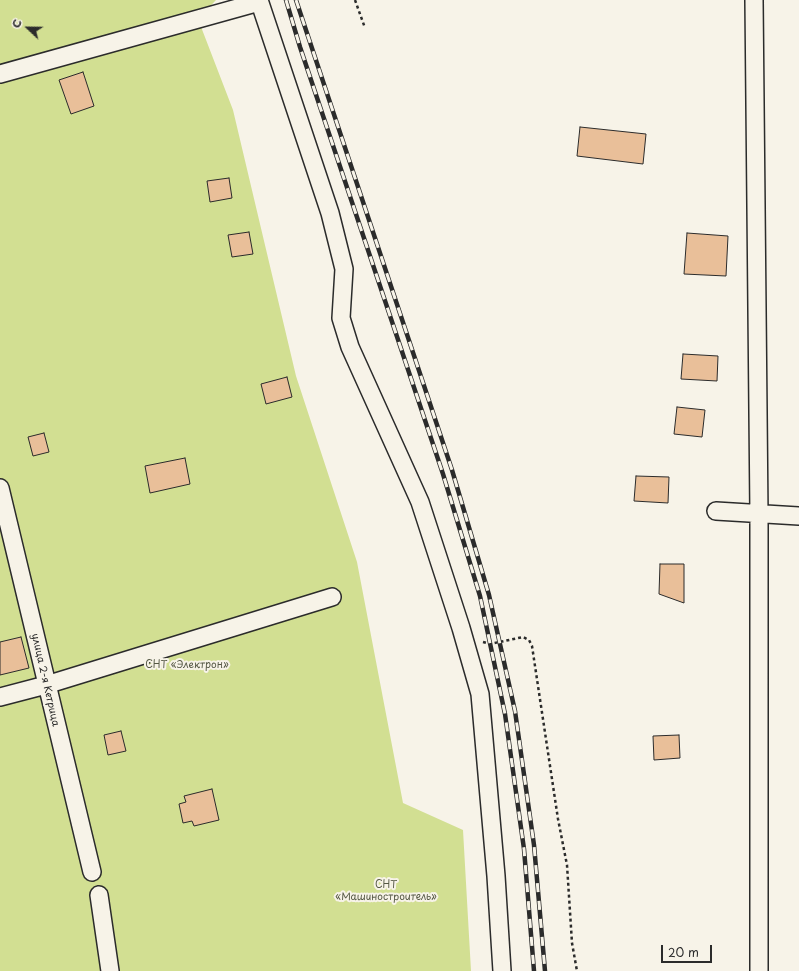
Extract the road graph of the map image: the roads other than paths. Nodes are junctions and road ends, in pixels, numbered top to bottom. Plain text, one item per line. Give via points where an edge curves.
1 (754, 0) edge
2 (259, 1) edge
3 (0, 74) edge
4 (0, 488) edge
5 (716, 511) dead end
6 (760, 514) junction
7 (799, 516) edge
8 (332, 597) dead end
9 (46, 685) junction
10 (0, 697) edge
11 (92, 872) dead end
12 (99, 895) dead end
13 (110, 971) edge
14 (502, 971) edge
15 (759, 971) edge

1 - 6 street
2 - 3 street
2 - 14 street via 331,220 344,269 341,318 350,347 420,502 480,694
4 - 9 street, улица 2-я Кетрица
5 - 6 street
6 - 7 street
6 - 15 street
8 - 9 street
9 - 10 street
9 - 11 street, улица 2-я Кетрица
12 - 13 street

